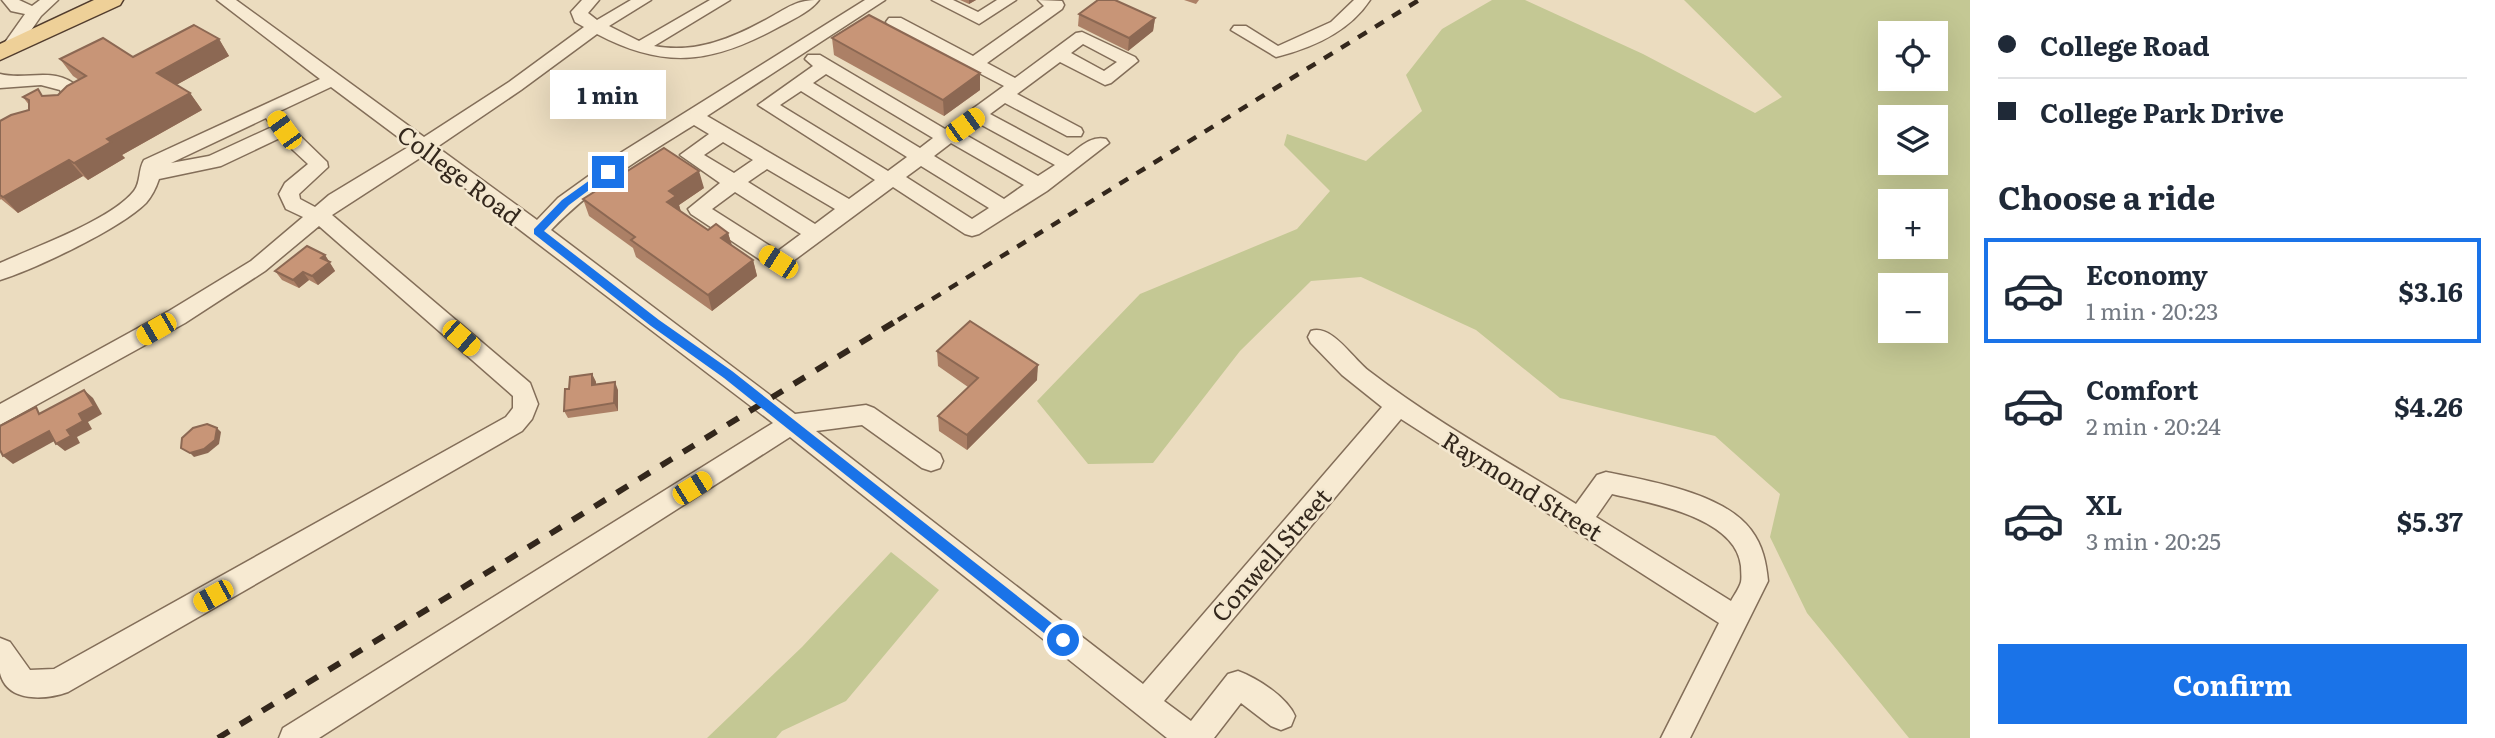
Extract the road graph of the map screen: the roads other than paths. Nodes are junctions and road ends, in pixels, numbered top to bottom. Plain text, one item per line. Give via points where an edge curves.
1 (10, 0) edge
2 (51, 0) edge
3 (112, 0) edge
4 (225, 0) edge
5 (592, 0) edge
6 (642, 0) edge
7 (722, 0) edge
8 (877, 0) edge
9 (940, 0) edge
10 (1008, 0) edge
11 (1046, 0) edge
12 (1362, 0) edge
13 (805, 2) edge
14 (35, 12) junction
15 (979, 19) junction
16 (895, 22) dead end
17 (597, 27) junction
18 (1240, 30) dead end
19 (1013, 35) junction
20 (642, 46) junction
21 (798, 50) junction
22 (5, 51) edge
23 (1059, 54) dead end
24 (974, 64) junction
25 (826, 66) junction
26 (332, 79) junction
27 (801, 83) junction
28 (1, 87) edge
29 (1011, 91) junction
30 (63, 106) edge
31 (269, 109) junction
32 (978, 115) junction
33 (693, 116) junction
34 (284, 130) junction
35 (1074, 132) dead end
36 (723, 134) junction
37 (949, 136) junction
38 (1099, 143) dead end
39 (423, 147) junction
40 (922, 156) junction
41 (766, 160) junction
42 (1069, 165) junction
43 (150, 170) junction
44 (891, 179) junction
45 (734, 182) junction
46 (1040, 186) junction
47 (1004, 208) junction
48 (850, 209) junction
49 (319, 215) junction
50 (538, 231) junction
51 (816, 234) junction
52 (0, 272) edge
53 (1319, 337) dead end
54 (1398, 405) junction
55 (0, 415) edge
56 (791, 424) junction
57 (931, 461) dead end
58 (1579, 520) junction
59 (1737, 620) junction
60 (0, 651) edge
61 (1144, 704) junction
62 (1281, 716) dead end
63 (293, 738) edge
64 (1190, 738) edge
65 (1196, 738) edge
66 (1675, 738) edge

1 - 14 street
2 - 14 street
3 - 22 main road
4 - 26 street, College Road
5 - 17 street via 579,12
6 - 17 street
7 - 20 street
8 - 21 street
9 - 15 street
10 - 15 street
11 - 19 street via 1056,5
12 - 18 street via 1356,13 1298,47 1276,52
13 - 20 street via 715,49 686,54 655,52
14 - 22 street
15 - 19 street
16 - 24 street
17 - 20 street
17 - 39 street
19 - 24 street
21 - 25 street
21 - 33 street
23 - 29 street
24 - 29 street
25 - 27 street
25 - 37 street
26 - 31 street
26 - 39 street, College Road
27 - 40 street
27 - 44 street via 767,105
28 - 30 street via 60,82 73,92
29 - 32 street
29 - 35 street
31 - 34 street
31 - 43 street
32 - 37 street
32 - 42 street
33 - 36 street
33 - 50 street via 565,203
34 - 43 street via 214,161
34 - 49 street via 318,167 296,183 289,201 295,208
36 - 41 street
36 - 45 street via 690,155
37 - 40 street
37 - 46 street
38 - 42 street
39 - 49 street
39 - 50 street, College Road
40 - 44 street
40 - 47 street
41 - 45 street
41 - 48 street
42 - 46 street
43 - 52 street via 141,196 118,214
44 - 47 street via 972,229
44 - 48 street
45 - 51 street
45 - 51 street via 698,209 778,262
46 - 47 street
48 - 51 street
49 - 55 street via 247,273 155,330
49 - 60 street via 522,390 523,415 422,478 58,682 22,682
50 - 56 street, College Road
53 - 54 street, Raymond Street via 1350,369
54 - 58 street, Raymond Street
54 - 61 street, Conwell Street via 1220,609
56 - 57 street via 866,415
56 - 61 street, College Road
56 - 63 street
58 - 59 street, Raymond Street
58 - 59 street via 1606,482 1689,502 1727,522 1748,544 1756,563 1755,581
59 - 66 street
61 - 64 street, College Road
62 - 65 street via 1238,684

